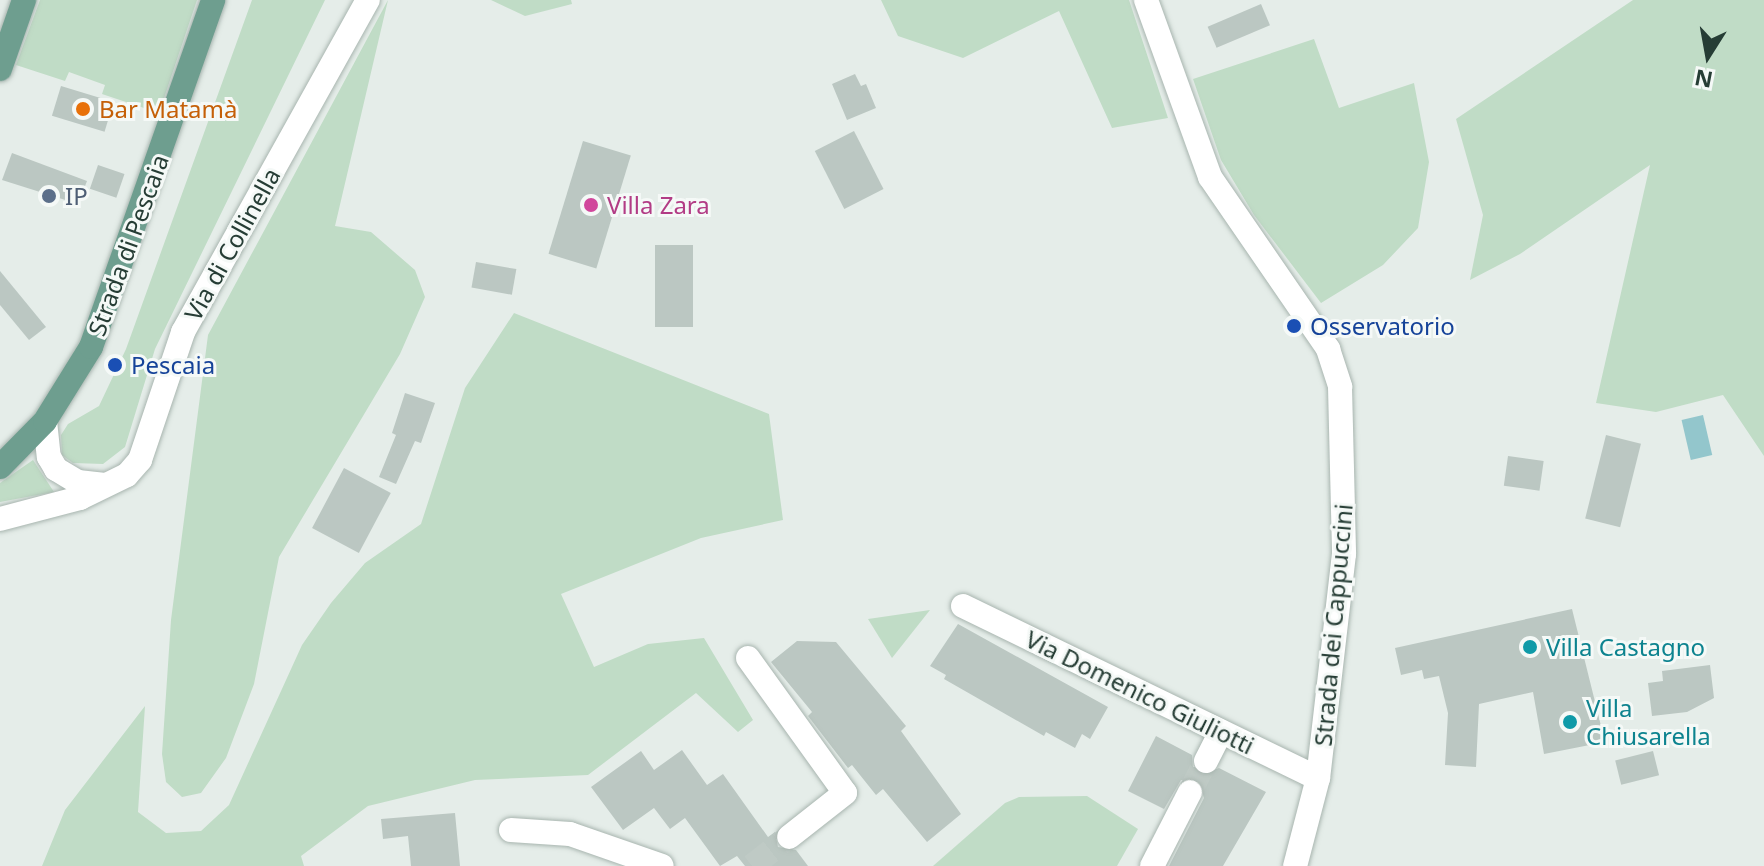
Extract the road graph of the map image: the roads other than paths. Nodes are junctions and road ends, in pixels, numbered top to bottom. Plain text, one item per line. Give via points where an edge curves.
1 (24, 0) edge
2 (213, 0) edge
3 (368, 0) edge
4 (1146, 0) edge
5 (0, 69) edge
6 (45, 421) junction
7 (3, 463) edge
8 (105, 485) junction
9 (7, 515) edge
10 (963, 606) dead end
11 (748, 658) dead end
12 (1221, 732) junction
13 (1206, 761) tunnel mouth
14 (1318, 778) junction
15 (1190, 792) tunnel mouth
16 (511, 830) dead end
17 (789, 837) tunnel mouth
18 (662, 866) edge
19 (1152, 866) edge
20 (1295, 866) edge

1 - 5 main road
2 - 6 main road, Strada di Pescaia via 91,347
3 - 8 street, Via di Collinella via 183,332 140,460 127,475
4 - 14 street, Strada dei Cappuccini via 1216,190 1328,349 1340,387 1346,520
6 - 7 main road, Strada di Pescaia
6 - 8 street via 49,457 56,469 78,482
8 - 9 street, Via di Collinella via 80,498
10 - 12 street, Via Domenico Giuliotti
11 - 17 street via 845,793
12 - 13 street
12 - 14 street, Via Domenico Giuliotti
14 - 20 street, Strada dei Cappuccini
15 - 19 street
16 - 18 street via 570,834

